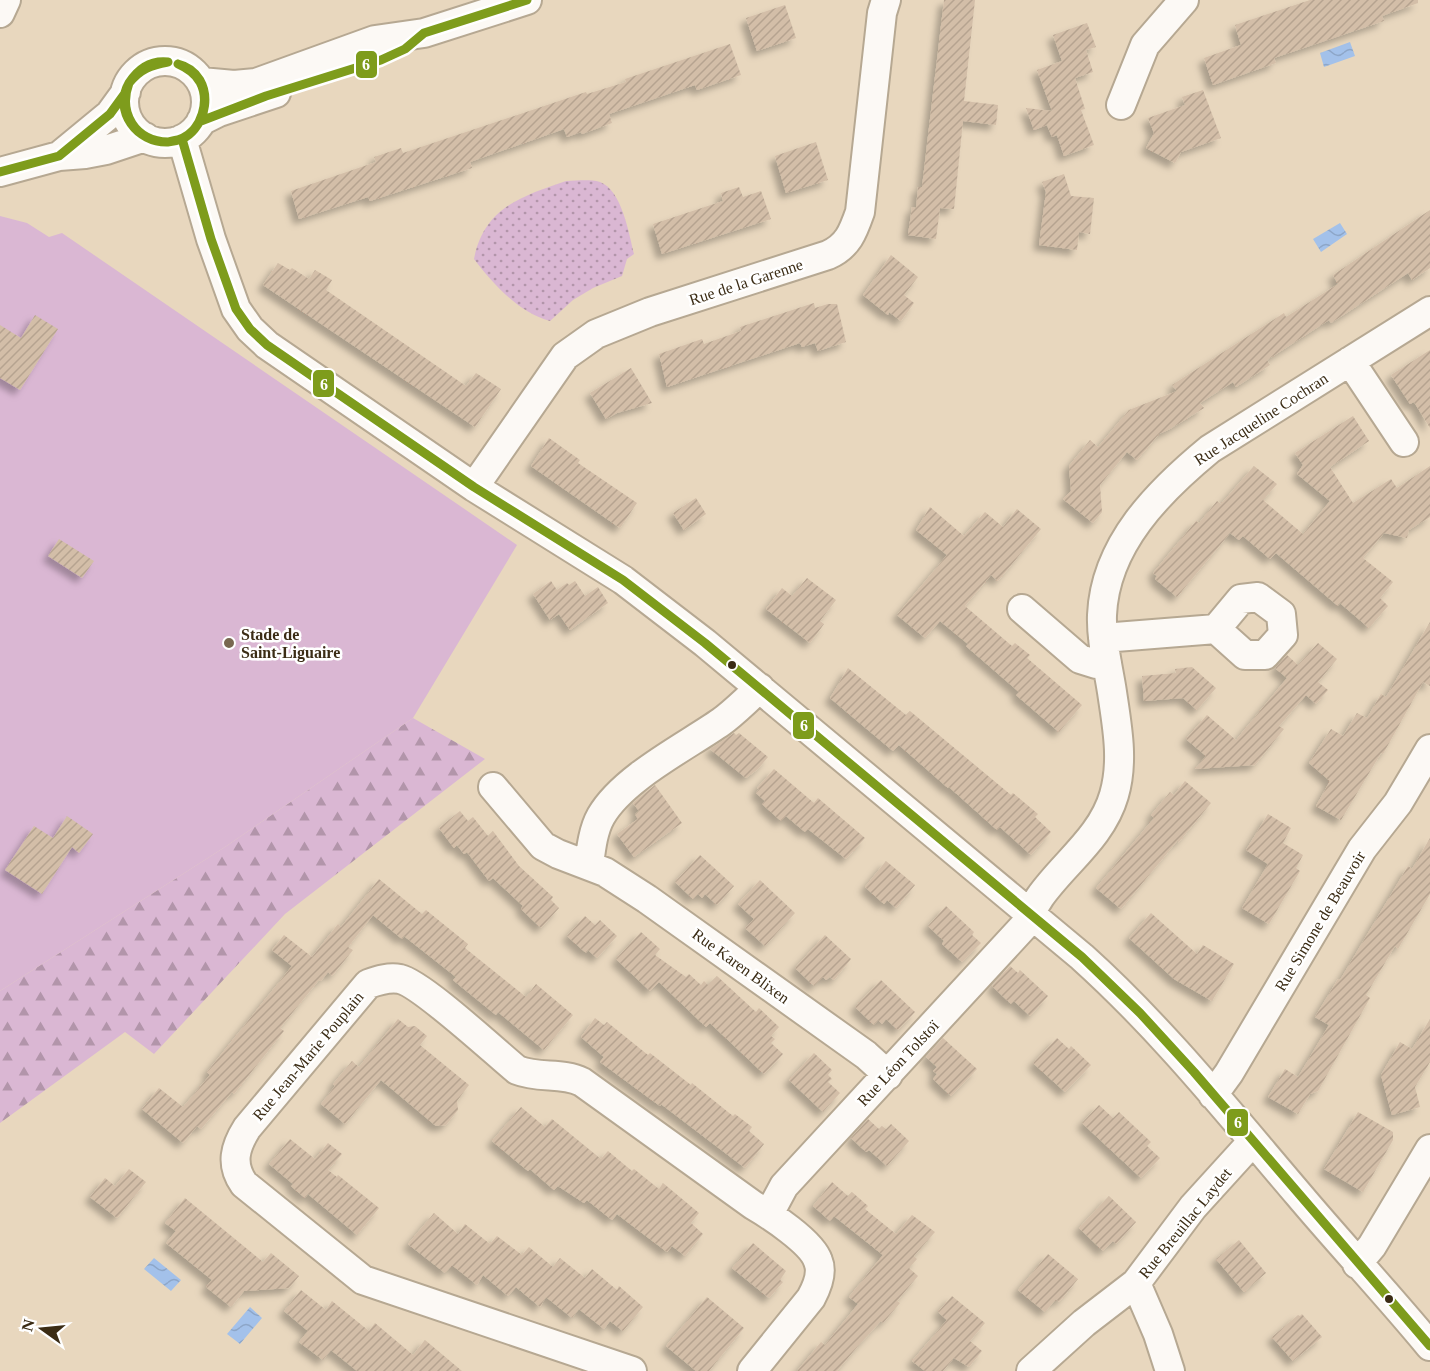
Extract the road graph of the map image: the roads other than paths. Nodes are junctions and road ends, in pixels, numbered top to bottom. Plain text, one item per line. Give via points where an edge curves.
1 (6, 0) edge
2 (527, 0) edge
3 (1184, 0) edge
4 (883, 4) edge
5 (0, 13) edge
6 (424, 33) junction
7 (201, 82) junction
8 (126, 92) junction
9 (1121, 105) dead end
10 (191, 130) junction
11 (145, 137) junction
12 (59, 156) junction
13 (0, 172) edge
14 (1430, 311) edge
15 (1350, 361) junction
16 (1404, 442) dead end
17 (474, 487) junction
18 (1022, 609) dead end
19 (1216, 629) dead end
20 (1105, 650) junction
21 (760, 688) junction
22 (1430, 749) edge
23 (493, 787) dead end
24 (589, 865) junction
25 (1030, 914) junction
26 (888, 1075) junction
27 (1214, 1095) junction
28 (1252, 1141) junction
29 (1430, 1149) edge
30 (770, 1214) junction
31 (1357, 1264) junction
32 (1136, 1283) junction
33 (1430, 1346) edge
34 (632, 1371) edge
35 (752, 1371) edge
36 (1031, 1371) edge
37 (1170, 1371) edge

1 - 5 street
2 - 6 street
3 - 9 street via 1146,45
4 - 17 street, Rue de la Garenne via 860,212 846,244 828,255 650,312 596,334 565,356
6 - 7 street via 375,40 256,83
6 - 10 street via 412,46 240,105
7 - 8 street via 179,63 160,61 134,75
7 - 10 street via 206,102
8 - 11 street via 130,123
8 - 12 street via 110,114
10 - 11 street via 164,142
10 - 17 street via 224,279 236,309 250,329 291,362
11 - 12 street via 86,154
12 - 13 street
14 - 15 street, Rue Jacqueline Cochran
15 - 16 street
15 - 20 street, Rue Jacqueline Cochran via 1210,449 1180,474 1126,536 1110,570 1104,595
17 - 21 street via 623,580
18 - 20 street via 1080,659 1096,664
19 - 20 street
20 - 25 street, Rue Jacqueline Cochran via 1119,745 1114,795 1097,830
21 - 24 street via 723,720 614,799 600,817
21 - 25 street
22 - 27 street, Rue Simone de Beauvoir via 1398,803 1362,849
23 - 24 street, Rue Karen Blixen via 543,846
24 - 26 street, Rue Karen Blixen via 647,898 866,1055
25 - 26 street, Rue Léon Tolstoï via 1025,925
25 - 27 street via 1108,980
26 - 30 street, Rue Léon Tolstoï via 784,1186
27 - 28 street
28 - 31 street
28 - 32 street, Rue Breuillac Laydet via 1193,1207
29 - 31 street via 1372,1246
30 - 34 street, Rue Jean-Marie Pouplain via 582,1082 517,1070 434,1001 401,980 380,980 359,992 247,1128 234,1162 244,1184 363,1280
30 - 35 street, Rue Jean-Marie Pouplain via 814,1253 820,1272 812,1298
31 - 33 street
32 - 36 street, Rue Breuillac Laydet
32 - 37 street

